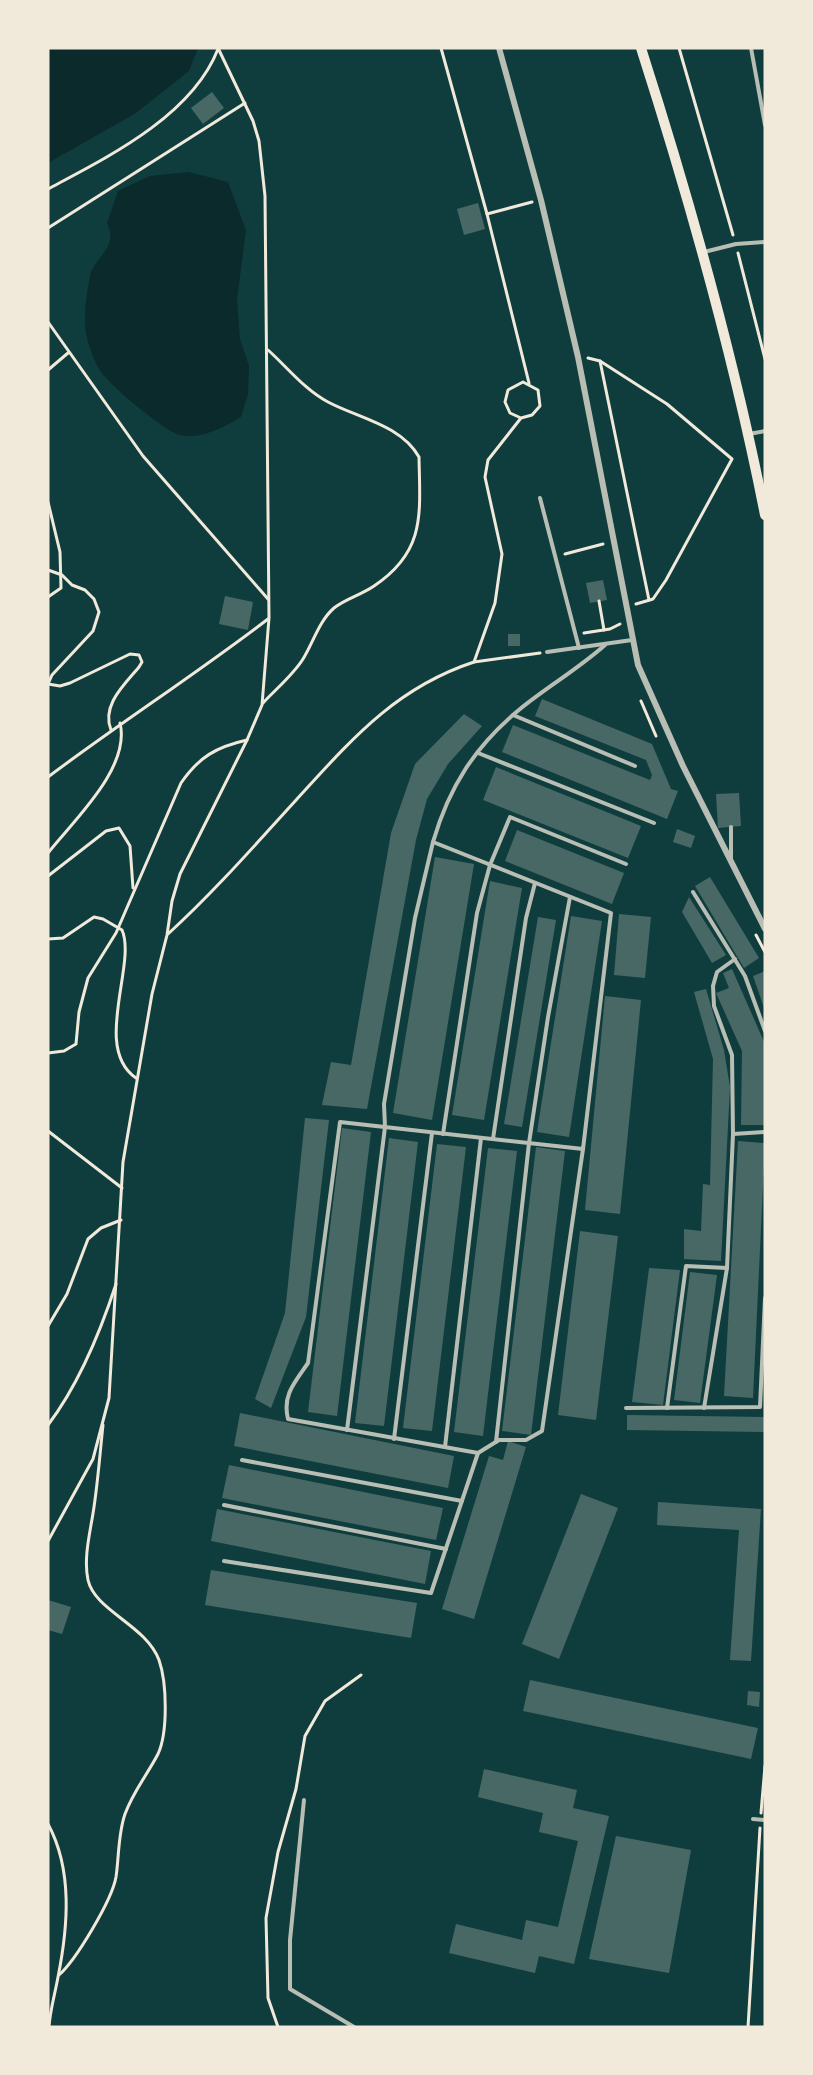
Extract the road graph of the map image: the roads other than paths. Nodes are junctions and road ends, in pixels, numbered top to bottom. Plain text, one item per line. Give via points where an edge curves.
1 (499, 48) edge
2 (641, 48) edge
3 (751, 48) edge
4 (765, 125) edge
5 (765, 242) edge
6 (703, 252) junction
7 (765, 431) edge
8 (749, 434) junction
9 (540, 498) dead end
10 (765, 515) edge
11 (632, 640) junction
12 (604, 645) junction
13 (579, 648) junction
14 (547, 652) road end
15 (513, 716) junction
16 (478, 753) junction
17 (635, 766) dead end
18 (654, 823) dead end
19 (731, 826) dead end
20 (433, 842) junction
21 (626, 864) dead end
22 (730, 864) junction
23 (490, 865) junction
24 (535, 883) junction
25 (693, 892) dead end
26 (570, 897) junction
27 (764, 926) edge
28 (735, 959) junction
29 (765, 1031) edge
30 (385, 1127) junction
31 (432, 1132) junction
32 (765, 1132) edge
33 (443, 1134) junction
34 (733, 1134) junction
35 (481, 1138) junction
36 (493, 1139) junction
37 (529, 1143) junction
38 (583, 1149) junction
39 (726, 1268) junction
40 (765, 1298) edge
41 (626, 1408) dead end
42 (667, 1408) junction
43 (704, 1408) junction
44 (347, 1430) junction
45 (394, 1438) junction
46 (496, 1442) junction
47 (445, 1447) junction
48 (478, 1453) junction
49 (242, 1460) dead end
50 (462, 1502) junction
51 (224, 1505) dead end
52 (446, 1549) junction
53 (224, 1561) dead end
54 (304, 1800) dead end
55 (753, 1820) dead end
56 (765, 1820) edge
57 (354, 2027) edge

1 - 11 street via 541,200 578,357
2 - 6 main road
3 - 4 lane
5 - 6 lane
6 - 8 main road
7 - 8 lane
8 - 10 main road
9 - 13 lane
11 - 12 lane
11 - 22 street via 638,665
12 - 13 lane
12 - 15 lane
13 - 14 lane
15 - 16 lane
15 - 17 lane
16 - 18 lane
16 - 20 lane via 444,805
19 - 22 lane
20 - 23 lane
20 - 30 lane via 415,918 384,1104
21 - 23 lane via 510,817
22 - 27 street
23 - 24 lane
23 - 33 lane via 477,913
24 - 26 lane
24 - 36 lane via 526,918
25 - 28 lane
26 - 37 lane
26 - 38 lane via 611,913
28 - 29 lane
28 - 34 lane via 717,972 713,986 714,1006 732,1055
30 - 31 lane
30 - 44 lane
30 - 44 lane via 340,1122 308,1363 292,1386 285,1406 288,1419
31 - 33 lane
31 - 45 lane
32 - 34 lane
33 - 35 lane
34 - 39 lane
35 - 36 lane
35 - 47 lane
36 - 37 lane
37 - 38 lane
37 - 46 lane
38 - 46 lane via 542,1431 526,1440
39 - 42 lane via 686,1266
39 - 43 lane
40 - 43 lane via 760,1407
41 - 42 lane
42 - 43 lane
44 - 45 lane
45 - 47 lane
46 - 48 lane
47 - 48 lane
48 - 50 lane
49 - 50 lane
50 - 52 lane
51 - 52 lane
52 - 53 lane via 431,1593
54 - 57 lane via 290,1940 290,1989
55 - 56 lane

